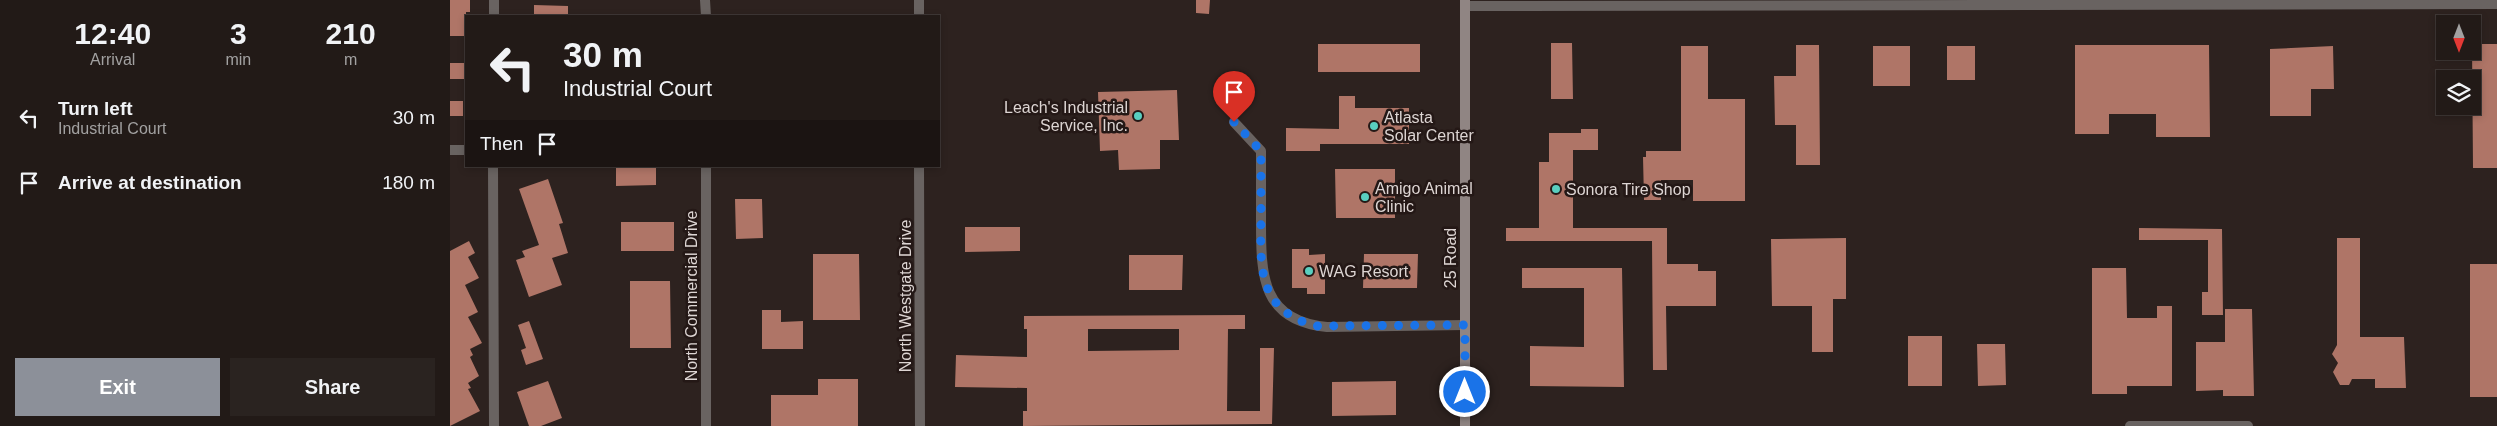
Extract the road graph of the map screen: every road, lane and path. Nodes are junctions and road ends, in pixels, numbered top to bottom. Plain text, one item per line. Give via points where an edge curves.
1 (494, 0) edge
2 (706, 0) edge
3 (919, 0) edge
4 (1465, 3) edge
5 (2497, 4) edge
6 (494, 15) edge
7 (706, 15) edge
8 (919, 15) edge
9 (1234, 122) dead end
10 (450, 150) edge
11 (465, 150) edge
12 (493, 167) edge
13 (706, 167) edge
14 (919, 167) edge
15 (1465, 325) junction
16 (494, 426) edge
17 (706, 426) edge
18 (920, 426) edge
19 (1465, 426) edge
20 (2130, 426) edge
21 (2248, 426) edge

1 - 6 street
2 - 7 street
3 - 8 street
4 - 5 street
4 - 15 main road, 25 Road
9 - 15 street via 1261,151 1261,265 1269,293 1285,312 1305,323 1327,326
10 - 11 street
12 - 16 street
13 - 17 street, North Commercial Drive
14 - 18 street, North Westgate Drive
15 - 19 main road, 25 Road
20 - 21 street

